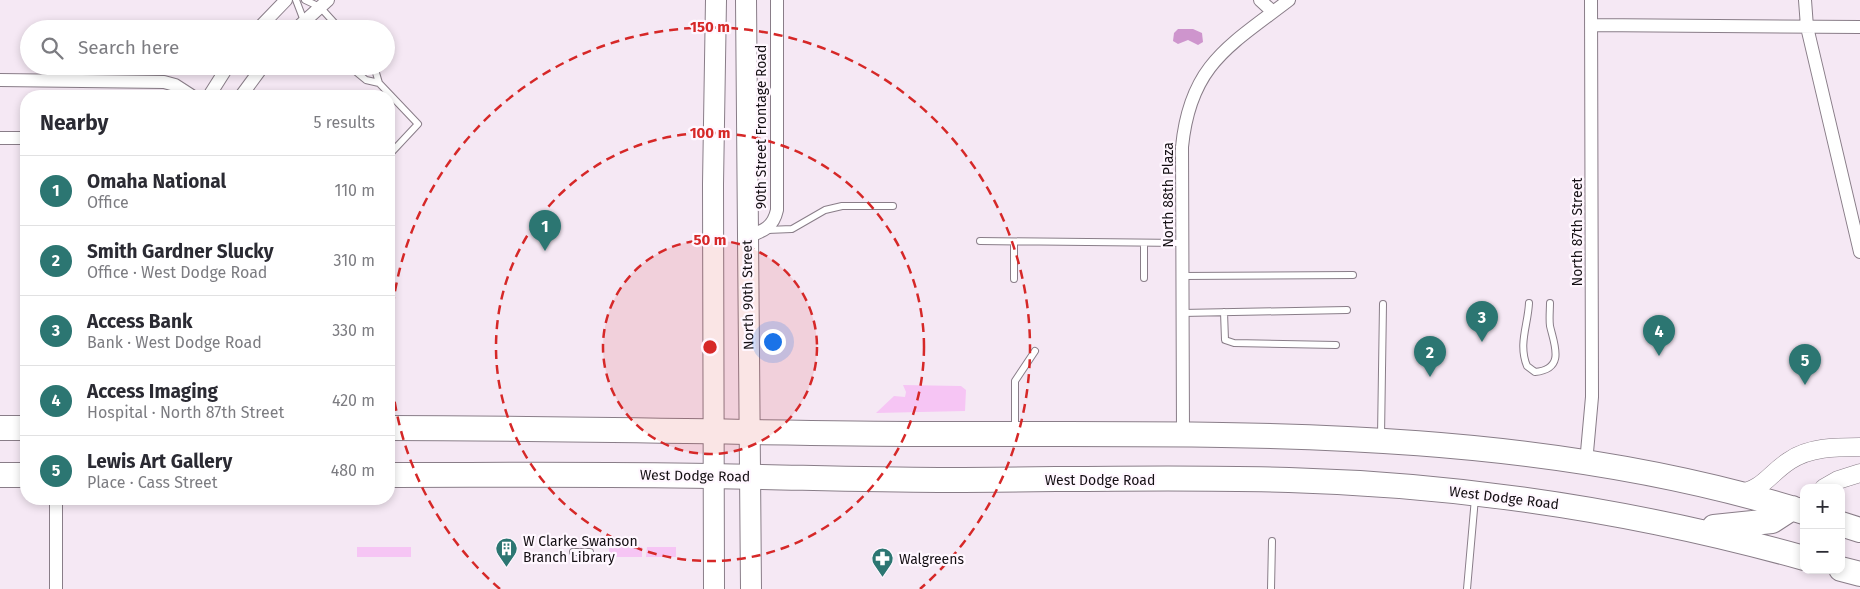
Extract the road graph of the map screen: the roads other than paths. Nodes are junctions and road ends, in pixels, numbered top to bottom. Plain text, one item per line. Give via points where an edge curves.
1 (286, 0) edge
2 (296, 0) edge
3 (305, 0) edge
4 (716, 0) edge
5 (746, 0) edge
6 (777, 0) edge
7 (1260, 0) edge
8 (1289, 0) edge
9 (1591, 0) edge
10 (1805, 0) edge
11 (324, 4) edge
12 (1273, 12) junction
13 (267, 20) edge
14 (302, 20) edge
15 (309, 20) edge
16 (334, 20) edge
17 (1591, 25) junction
18 (1807, 27) junction
19 (1860, 27) edge
20 (222, 75) edge
21 (256, 75) edge
22 (360, 75) edge
23 (377, 75) edge
24 (0, 80) edge
25 (379, 83) junction
26 (183, 90) edge
27 (213, 90) edge
28 (245, 90) edge
29 (386, 90) edge
30 (395, 100) edge
31 (0, 138) edge
32 (20, 138) edge
33 (395, 149) edge
34 (893, 206) dead end
35 (756, 234) junction
36 (980, 241) dead end
37 (1014, 242) junction
38 (1144, 242) junction
39 (1182, 242) junction
40 (1860, 252) edge
41 (1352, 274) dead end
42 (1182, 276) junction
43 (1144, 278) dead end
44 (1014, 279) dead end
45 (1529, 303) dead end
46 (1550, 303) dead end
47 (1383, 304) dead end
48 (1347, 310) dead end
49 (1182, 312) junction
50 (1224, 312) junction
51 (1336, 345) dead end
52 (1035, 351) dead end
53 (0, 428) edge
54 (20, 428) edge
55 (395, 428) edge
56 (713, 430) junction
57 (750, 431) junction
58 (1015, 434) junction
59 (1183, 434) junction
60 (1381, 440) junction
61 (1860, 447) edge
62 (1586, 463) junction
63 (1860, 473) edge
64 (0, 475) edge
65 (20, 475) edge
66 (395, 475) edge
67 (713, 476) junction
68 (750, 477) junction
69 (1831, 484) edge
70 (1476, 494) junction
71 (1738, 494) junction
72 (56, 505) edge
73 (1800, 507) edge
74 (1845, 525) edge
75 (1687, 528) junction
76 (1860, 530) edge
77 (1272, 541) dead end
78 (574, 552) dead end
79 (590, 552) dead end
80 (1800, 557) edge
81 (1845, 570) edge
82 (1860, 574) edge
83 (56, 589) edge
84 (714, 589) edge
85 (751, 589) edge
86 (1271, 589) edge
87 (1467, 589) edge

1 - 13 street
2 - 14 lane
3 - 11 lane
4 - 56 main road
5 - 35 main road, North 90th Street
6 - 35 street, 90th Street Frontage Road via 777,210 772,225
7 - 12 street
8 - 12 street, North 88th Plaza
9 - 17 street, North 87th Street
10 - 18 street
11 - 15 street
11 - 16 lane
12 - 39 street, North 88th Plaza via 1211,63 1192,95 1182,147
17 - 18 street
17 - 62 street, North 87th Street via 1592,397
18 - 19 street
18 - 40 street
20 - 27 street
21 - 28 street
22 - 25 lane
23 - 25 lane
24 - 26 street via 164,82
25 - 29 lane
30 - 33 lane via 418,124
31 - 32 street
34 - 35 lane via 842,206 825,210 792,229
35 - 57 main road, North 90th Street
36 - 37 lane
37 - 38 lane
37 - 44 lane
38 - 39 lane
38 - 43 lane
39 - 42 street, North 88th Plaza
41 - 42 lane
42 - 49 street, North 88th Plaza
45 - 46 lane via 1522,352 1527,366 1535,372 1548,368 1557,355 1550,324
47 - 60 lane
48 - 50 lane
49 - 50 lane
49 - 59 street, North 88th Plaza
50 - 51 lane via 1225,340 1234,343
52 - 58 lane via 1015,381
53 - 54 highway
55 - 56 highway
56 - 57 highway
56 - 67 main road
57 - 58 highway
57 - 68 main road, North 90th Street
58 - 59 highway
59 - 60 highway
60 - 62 highway via 1467,447
61 - 71 main road via 1826,448 1800,454 1758,488
62 - 71 highway
63 - 69 main road
64 - 65 highway
66 - 67 highway, West Dodge Road
67 - 68 highway, West Dodge Road
67 - 84 main road
68 - 70 highway, West Dodge Road via 1289,480
68 - 85 main road, North 90th Street
70 - 75 highway, West Dodge Road via 1566,505
70 - 87 lane
71 - 73 highway
72 - 83 street
73 - 75 highway via 1765,522
74 - 76 highway
75 - 80 highway, West Dodge Road
77 - 86 lane
78 - 79 lane
81 - 82 highway

